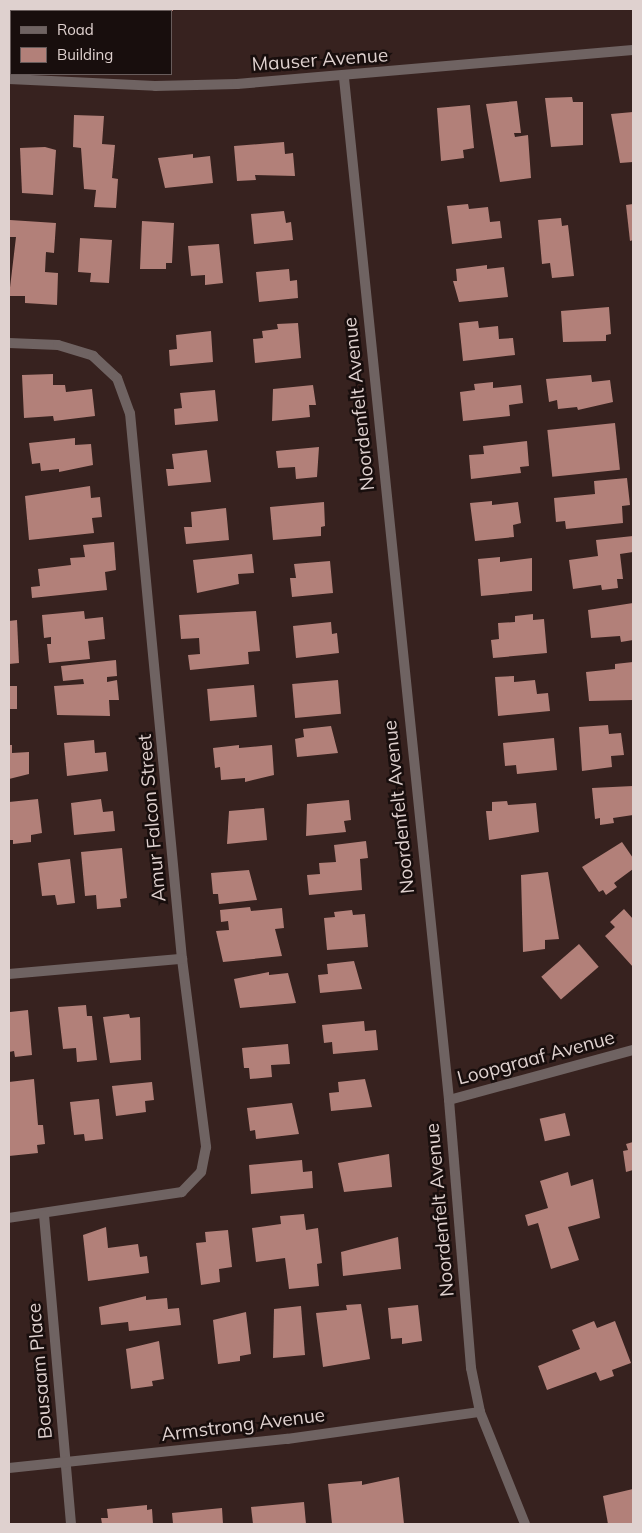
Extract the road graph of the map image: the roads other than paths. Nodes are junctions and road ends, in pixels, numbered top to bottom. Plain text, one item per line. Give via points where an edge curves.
1 (633, 50) edge
2 (9, 78) edge
3 (344, 78) junction
4 (91, 79) edge
5 (9, 343) edge
6 (182, 959) junction
7 (9, 974) edge
8 (633, 1050) edge
9 (449, 1100) junction
10 (44, 1214) junction
11 (9, 1218) edge
12 (480, 1412) junction
13 (66, 1462) junction
14 (9, 1468) edge
15 (71, 1524) edge
16 (525, 1524) edge

1 - 3 street, Mauser Avenue
2 - 4 street, Mauser Avenue
3 - 4 street, Mauser Avenue via 237,84
3 - 9 street, Noordenfelt Avenue
5 - 6 street, Amur Falcon Street via 58,345 93,356 117,378 130,414
6 - 7 street
6 - 10 street, Amur Falcon Street via 206,1147 201,1172 182,1192
8 - 9 street, Loopgraaf Avenue
9 - 12 street, Noordenfelt Avenue via 470,1368
10 - 11 street, Amur Falcon Street
10 - 13 street, Bousaam Place
12 - 13 street, Armstrong Avenue via 287,1439
12 - 16 street, Noordenfelt Avenue
13 - 14 street, Armstrong Avenue
13 - 15 street, Bousaam Place

